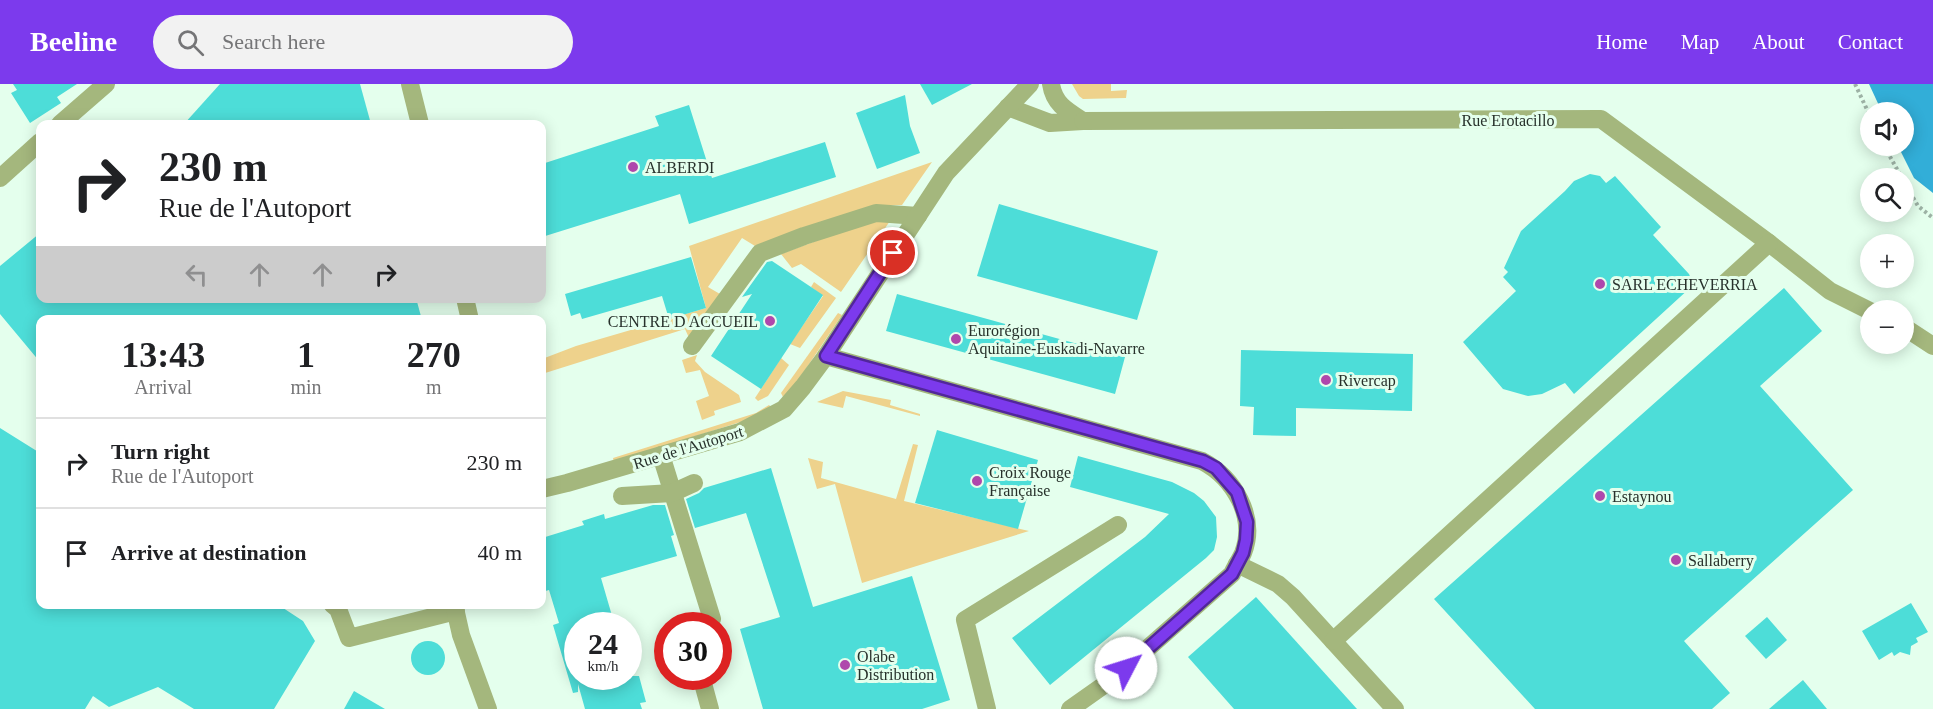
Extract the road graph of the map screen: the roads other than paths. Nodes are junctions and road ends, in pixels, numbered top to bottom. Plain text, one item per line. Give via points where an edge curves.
1 (106, 84) edge
2 (410, 84) edge
3 (1030, 84) edge
4 (1051, 84) edge
5 (1008, 107) junction
6 (65, 120) edge
7 (419, 120) edge
8 (1083, 121) junction
9 (36, 146) edge
10 (0, 178) edge
11 (918, 216) junction
12 (1770, 243) junction
13 (1860, 306) edge
14 (1914, 334) edge
15 (692, 346) dead end
16 (1933, 346) edge
17 (826, 356) junction
18 (661, 455) junction
19 (694, 483) dead end
20 (546, 488) edge
21 (672, 493) junction
22 (622, 496) dead end
23 (1118, 525) dead end
24 (1237, 564) junction
25 (338, 609) edge
26 (448, 609) edge
27 (455, 609) edge
28 (710, 612) edge
29 (1333, 641) junction
30 (705, 690) edge
31 (488, 709) edge
32 (710, 709) edge
33 (987, 709) edge
34 (1070, 709) edge
35 (1395, 709) edge

1 - 6 street
2 - 7 street
3 - 5 street, Rue de l'Autoport
4 - 8 street via 1062,108
5 - 8 street, Rue Erotacillo via 1050,123
5 - 11 street, Rue de l'Autoport via 946,173
8 - 12 street, Rue Erotacillo via 1601,119
9 - 10 street
11 - 15 street via 876,213 760,253
11 - 17 street, Rue de l'Autoport
12 - 13 street, Rue Erotacillo via 1830,291
12 - 29 street
14 - 16 street
17 - 18 street, Rue de l'Autoport via 795,397 773,416 741,432
17 - 24 street via 1203,461 1216,468 1237,492 1244,507 1246,540
18 - 20 street, Rue de l'Autoport
18 - 21 street
19 - 21 street
21 - 22 street
21 - 28 street
23 - 33 street via 965,620
24 - 29 street via 1278,584
24 - 34 street via 1232,574 1151,647
25 - 26 street via 349,638
27 - 31 street
29 - 35 street
30 - 32 street

